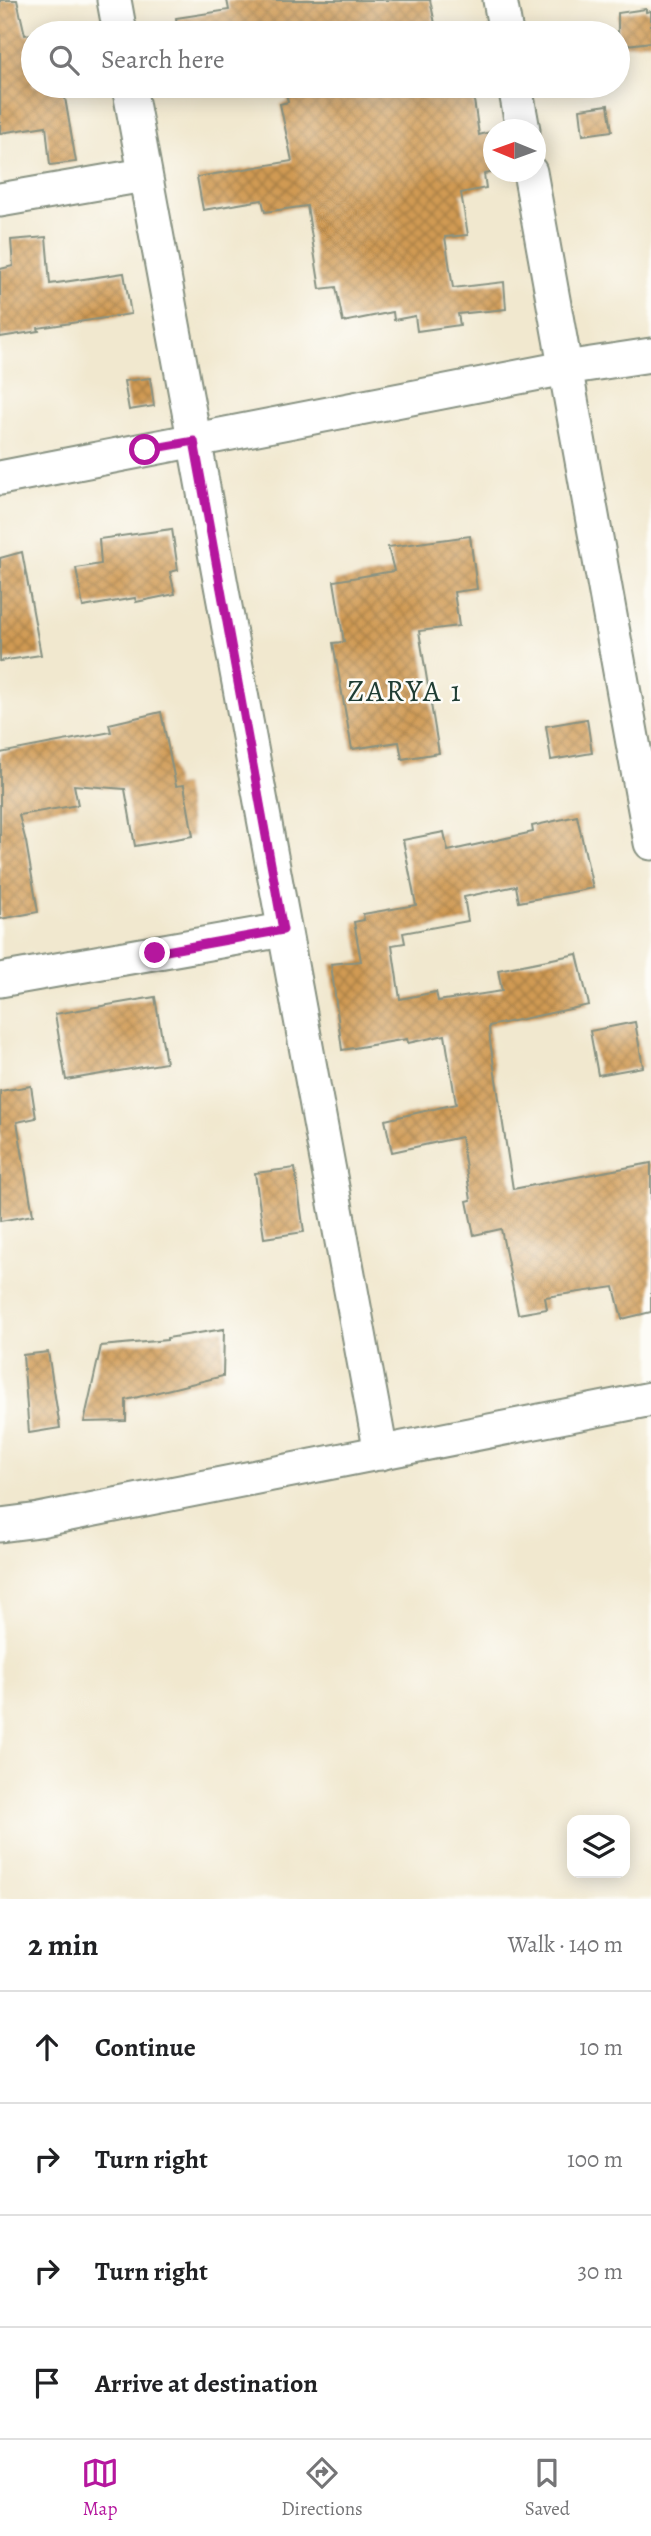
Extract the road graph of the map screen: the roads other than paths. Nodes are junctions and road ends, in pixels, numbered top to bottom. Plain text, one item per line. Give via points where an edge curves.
1 (114, 0) edge
2 (500, 0) edge
3 (118, 21) edge
4 (504, 21) edge
5 (131, 98) edge
6 (517, 98) edge
7 (521, 119) edge
8 (144, 175) junction
9 (532, 182) edge
10 (0, 200) edge
11 (651, 355) edge
12 (565, 368) junction
13 (194, 441) junction
14 (0, 478) edge
15 (651, 843) edge
16 (283, 930) junction
17 (0, 980) edge
18 (651, 1399) edge
19 (381, 1453) junction
20 (0, 1525) edge

1 - 3 street
2 - 4 street
5 - 8 street
6 - 7 street
8 - 10 street
8 - 13 street
9 - 12 street
11 - 12 street
12 - 13 street
12 - 15 street
13 - 14 street
13 - 16 street
16 - 17 street
16 - 19 street
18 - 19 street
19 - 20 street

